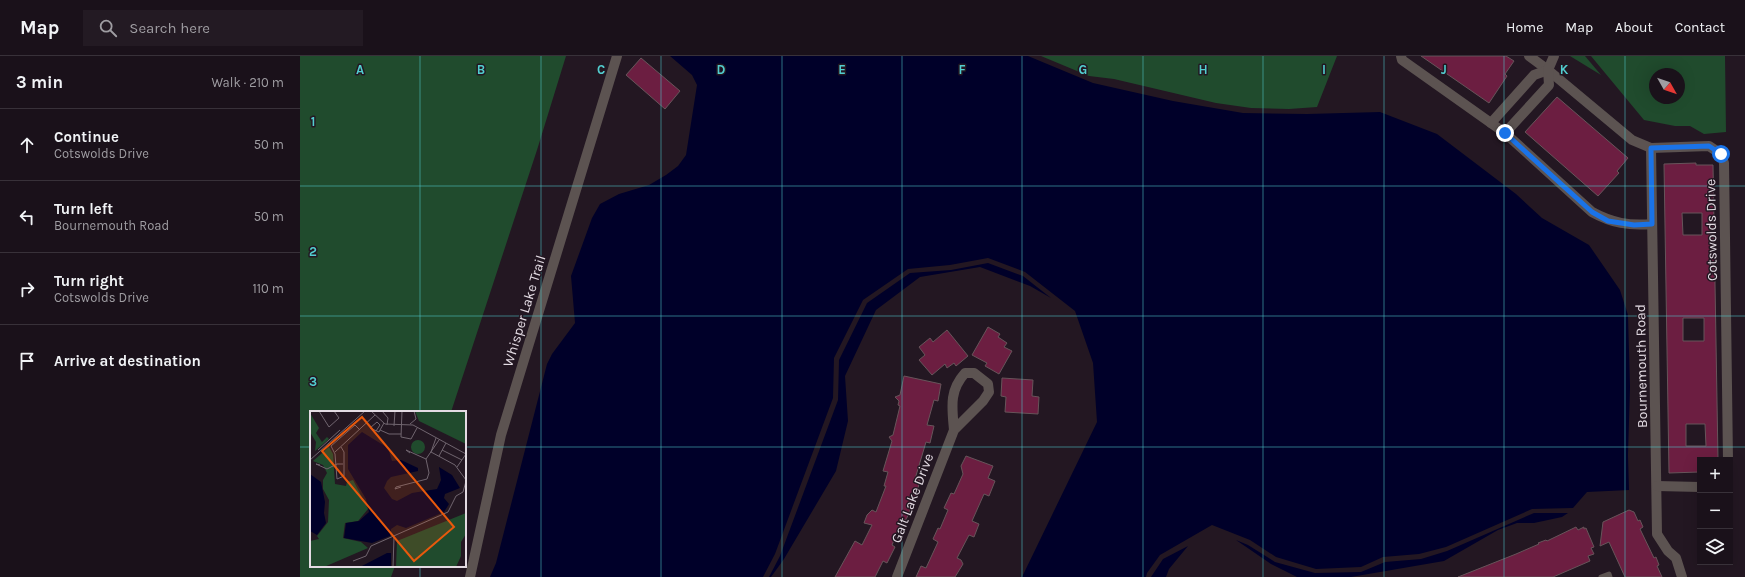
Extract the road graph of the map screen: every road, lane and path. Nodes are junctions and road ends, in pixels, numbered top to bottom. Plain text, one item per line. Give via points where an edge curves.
1 (617, 56) edge
2 (1400, 56) edge
3 (1529, 56) edge
4 (1554, 56) edge
5 (1548, 70) junction
6 (1491, 123) junction
7 (1505, 133) junction
8 (1651, 148) junction
9 (1652, 224) junction
10 (954, 430) junction
11 (1728, 457) edge
12 (1657, 486) junction
13 (1697, 487) edge
14 (470, 577) edge
15 (897, 577) edge
16 (1602, 577) edge
17 (1610, 577) edge
18 (1682, 577) edge

1 - 14 street, Whisper Lake Trail via 501,435
2 - 6 street via 1402,60
3 - 5 street, Cotswolds Drive
4 - 5 street
5 - 6 street via 1534,75
5 - 7 street via 1549,85
5 - 8 street, Cotswolds Drive via 1632,140
6 - 7 street
7 - 9 street via 1592,212 1608,221 1634,225
8 - 9 street, Bournemouth Road
8 - 11 street, Cotswolds Drive via 1709,146 1721,154 1724,163
9 - 12 street, Bournemouth Road
10 - 10 street, Galt Lake Drive via 953,390 965,373 974,373 988,384 989,392
10 - 15 street, Galt Lake Drive
12 - 13 street
12 - 18 street, Bournemouth Road via 1658,534 1668,551 1676,558
16 - 17 lane via 1609,574

